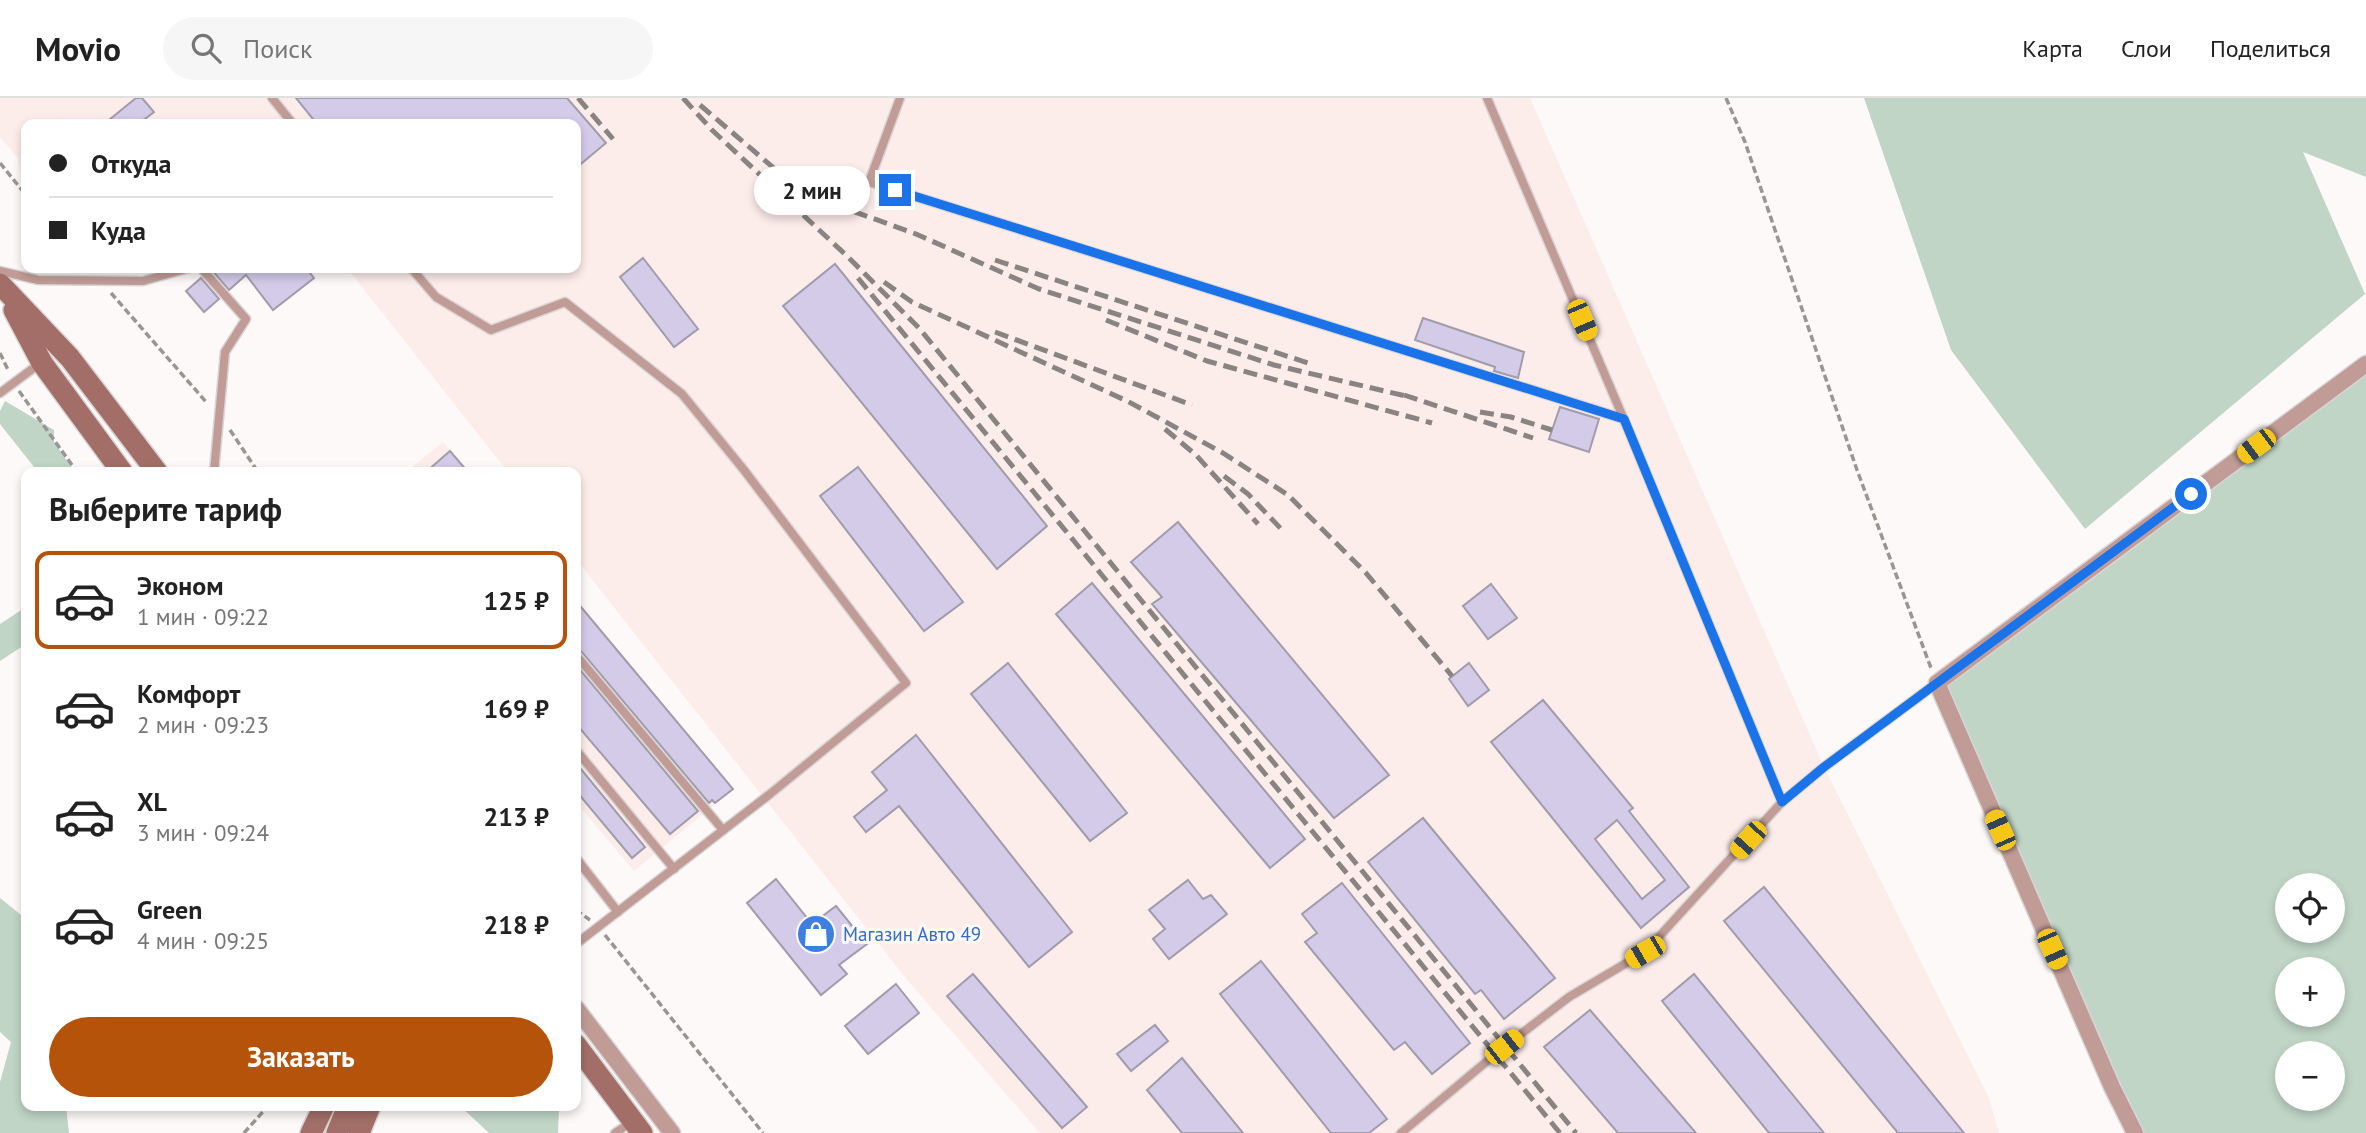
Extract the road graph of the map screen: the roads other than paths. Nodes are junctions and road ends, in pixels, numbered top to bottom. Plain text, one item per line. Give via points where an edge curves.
1 (272, 98) edge
2 (900, 98) edge
3 (1487, 98) edge
4 (289, 119) edge
5 (171, 273) edge
6 (205, 273) edge
7 (415, 273) edge
8 (1, 280) edge
9 (42, 363) junction
10 (2366, 364) edge
11 (0, 393) edge
12 (1624, 419) junction
13 (118, 467) edge
14 (153, 467) edge
15 (214, 467) edge
16 (581, 661) edge
17 (1937, 683) junction
18 (581, 756) edge
19 (1782, 802) junction
20 (723, 830) junction
21 (581, 864) edge
22 (674, 869) junction
23 (618, 912) junction
24 (581, 940) edge
25 (581, 1015) edge
26 (581, 1053) edge
27 (322, 1111) edge
28 (346, 1111) edge
29 (368, 1111) edge
30 (630, 1129) edge
31 (311, 1133) edge
32 (337, 1133) edge
33 (359, 1133) edge
34 (672, 1133) edge
35 (1401, 1133) edge
36 (2135, 1133) edge

1 - 4 lane
2 - 12 lane via 869,182
3 - 12 lane
5 - 8 lane via 143,281
6 - 15 lane via 246,319 225,352
7 - 20 lane via 436,298 491,330 565,302 682,394 906,682
8 - 9 main road
8 - 14 main road via 70,358
9 - 11 lane
9 - 13 main road
10 - 17 street
12 - 19 lane
16 - 20 lane
17 - 19 lane
17 - 36 street
18 - 22 lane
19 - 35 lane via 1645,952 1569,997
20 - 22 lane
21 - 23 lane
22 - 23 lane
23 - 24 lane
25 - 34 street
26 - 30 main road
27 - 31 main road
28 - 32 main road
29 - 33 main road

